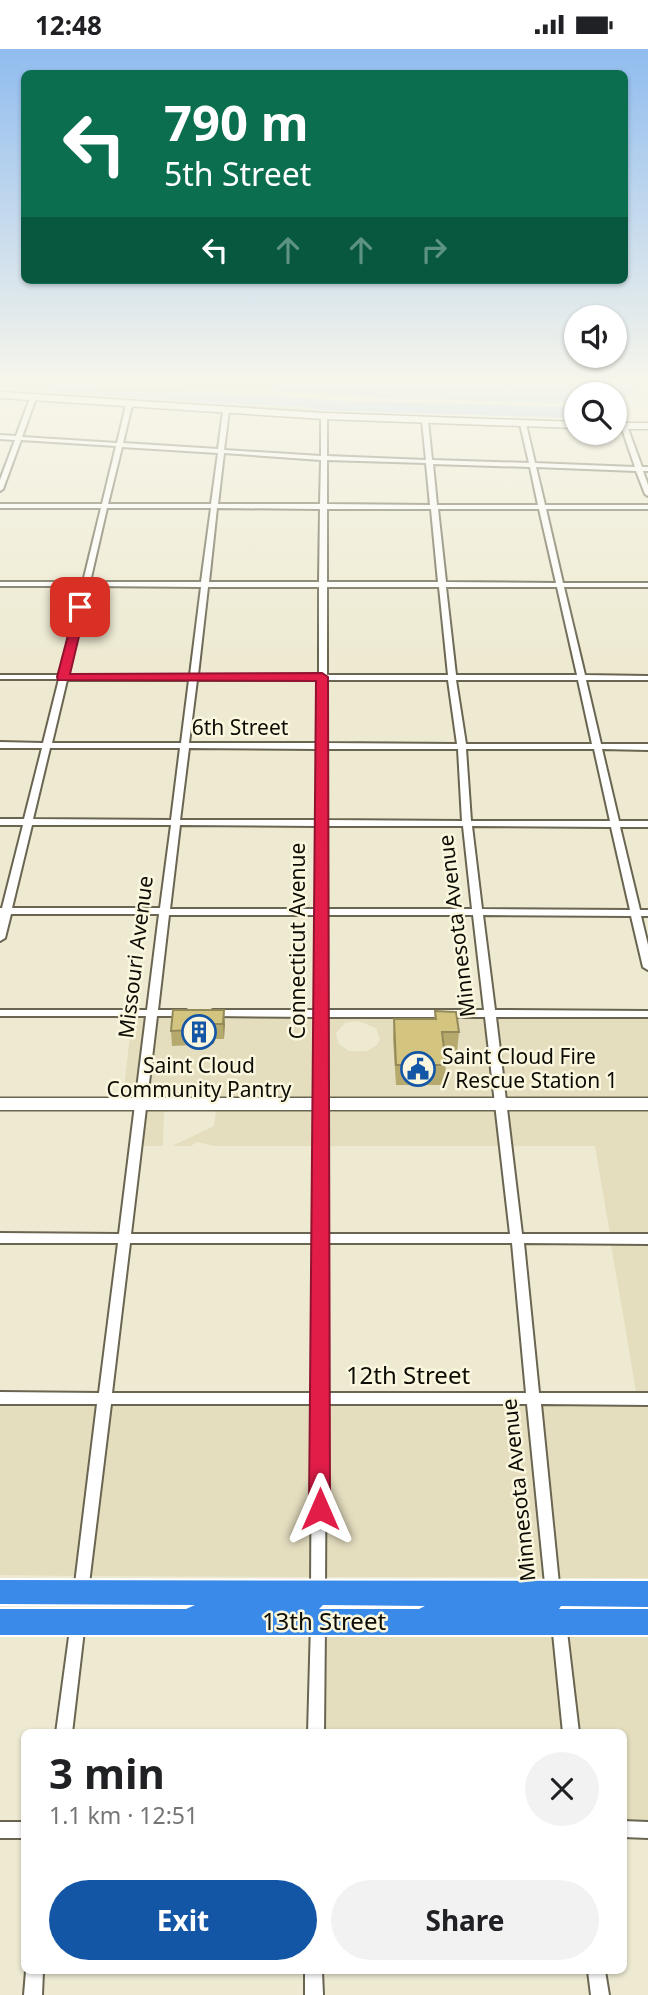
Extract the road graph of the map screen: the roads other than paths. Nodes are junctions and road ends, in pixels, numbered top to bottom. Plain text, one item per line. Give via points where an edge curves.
1 (112, 473) edge
2 (218, 473) edge
3 (324, 473) edge
4 (431, 473) edge
5 (536, 473) edge
6 (645, 473) edge
7 (648, 493) edge
8 (0, 506) edge
9 (104, 506) junction
10 (214, 506) junction
11 (323, 506) junction
12 (435, 507) junction
13 (543, 507) junction
14 (648, 507) edge
15 (0, 584) edge
16 (86, 584) junction
17 (205, 584) junction
18 (324, 585) junction
19 (443, 585) junction
20 (561, 585) junction
21 (648, 586) edge
22 (0, 677) edge
23 (63, 677) junction
24 (192, 677) junction
25 (322, 677) junction
26 (452, 677) junction
27 (582, 678) junction
28 (648, 678) edge
29 (0, 745) edge
30 (46, 745) junction
31 (183, 745) junction
32 (322, 746) junction
33 (462, 747) junction
34 (598, 747) junction
35 (648, 747) edge
36 (28, 822) junction
37 (0, 823) edge
38 (175, 823) junction
39 (321, 823) junction
40 (467, 824) junction
41 (615, 824) junction
42 (648, 824) edge
43 (3, 911) edge
44 (165, 912) junction
45 (320, 912) junction
46 (478, 912) junction
47 (635, 912) junction
48 (648, 912) edge
49 (0, 938) edge
50 (648, 967) edge
51 (0, 1013) edge
52 (152, 1013) junction
53 (192, 1013) edge
54 (206, 1013) edge
55 (321, 1013) junction
56 (490, 1013) junction
57 (648, 1014) edge
58 (140, 1103) junction
59 (500, 1103) junction
60 (0, 1104) edge
61 (320, 1104) junction
62 (648, 1104) edge
63 (0, 1238) edge
64 (124, 1238) junction
65 (321, 1239) junction
66 (517, 1239) junction
67 (648, 1239) edge
68 (104, 1397) junction
69 (0, 1398) edge
70 (319, 1398) junction
71 (532, 1399) junction
72 (648, 1399) edge
73 (0, 1592) edge
74 (81, 1592) junction
75 (136, 1592) junction
76 (318, 1593) junction
77 (434, 1593) junction
78 (553, 1594) junction
79 (648, 1594) edge
80 (648, 1605) edge
81 (189, 1621) junction
82 (12, 1622) edge
83 (78, 1622) junction
84 (418, 1622) junction
85 (648, 1622) edge
86 (318, 1623) junction
87 (559, 1623) junction
88 (65, 1729) edge
89 (316, 1729) edge
90 (571, 1729) edge
91 (627, 1829) edge
92 (0, 1830) edge
93 (21, 1830) edge
94 (648, 1830) edge
95 (35, 1974) edge
96 (314, 1974) edge
97 (597, 1974) edge
98 (33, 1995) edge
99 (313, 1995) edge
100 (600, 1995) edge

1 - 9 street
2 - 10 street, Missouri Avenue
3 - 11 street, Connecticut Avenue
4 - 12 street, Minnesota Avenue
5 - 13 street
6 - 7 street
8 - 9 street
9 - 10 street
9 - 16 street
10 - 11 street
10 - 17 street, Missouri Avenue
11 - 12 street
11 - 18 street, Connecticut Avenue
12 - 13 street
12 - 19 street, Minnesota Avenue
13 - 14 street
13 - 20 street
15 - 16 street
16 - 17 street
16 - 23 street
17 - 18 street
17 - 24 street, Missouri Avenue
18 - 19 street
18 - 25 street, Connecticut Avenue
19 - 20 street
19 - 26 street, Minnesota Avenue
20 - 21 street
20 - 27 street
22 - 23 street
23 - 24 street
23 - 30 street
24 - 25 street
24 - 31 street, Missouri Avenue
25 - 26 street
25 - 32 street, Connecticut Avenue
26 - 27 street
26 - 33 street, Minnesota Avenue
27 - 28 street
27 - 34 street
29 - 30 street, 6th Street
30 - 31 street, 6th Street
30 - 36 street
31 - 32 street, 6th Street
31 - 38 street, Missouri Avenue
32 - 33 street, 6th Street
32 - 39 street, Connecticut Avenue
33 - 34 street, 6th Street
33 - 40 street, Minnesota Avenue
34 - 35 street, 6th Street
34 - 41 street
36 - 37 street
36 - 38 street
36 - 43 street
38 - 39 street
38 - 44 street, Missouri Avenue
39 - 40 street
39 - 45 street, Connecticut Avenue
40 - 41 street
40 - 46 street, Minnesota Avenue
41 - 42 street
41 - 47 street
43 - 44 street
43 - 49 street
44 - 45 street
44 - 52 street, Missouri Avenue
45 - 46 street
45 - 55 street, Connecticut Avenue
46 - 47 street
46 - 56 street, Minnesota Avenue
47 - 48 street
47 - 50 street
51 - 52 street
52 - 53 street
52 - 58 street, Missouri Avenue
54 - 55 street
55 - 56 street
55 - 61 street, Connecticut Avenue
56 - 57 street
56 - 59 street, Minnesota Avenue
58 - 60 street
58 - 61 street
58 - 64 street, Missouri Avenue
59 - 61 street
59 - 62 street
59 - 66 street, Minnesota Avenue
61 - 65 street, Connecticut Avenue
63 - 64 street
64 - 65 street
64 - 68 street, Missouri Avenue
65 - 66 street
65 - 70 street, Connecticut Avenue
66 - 67 street
66 - 71 street, Minnesota Avenue
68 - 69 street, 12th Street
68 - 70 street, 12th Street
68 - 74 street, Missouri Avenue
70 - 71 street, 12th Street
70 - 76 street, Connecticut Avenue
71 - 72 street, 12th Street
71 - 78 street, Minnesota Avenue
73 - 74 highway, 13th Street
74 - 75 highway, 13th Street
74 - 82 highway via 72,1605 59,1611
75 - 76 highway, 13th Street
75 - 83 highway via 100,1606
76 - 77 highway, 13th Street
76 - 81 highway via 309,1604 292,1608 220,1608
77 - 78 highway, 13th Street
77 - 86 highway via 408,1604 342,1605
78 - 79 highway, 13th Street
78 - 84 highway via 545,1606 453,1608
80 - 87 highway via 574,1606
81 - 83 highway, 13th Street
81 - 86 highway, 13th Street
82 - 83 highway, 13th Street
83 - 88 street
84 - 86 highway, 13th Street
84 - 87 highway, 13th Street
85 - 87 highway, 13th Street
86 - 89 street
87 - 90 street
91 - 94 street
92 - 93 street
95 - 98 street
96 - 99 street
97 - 100 street

